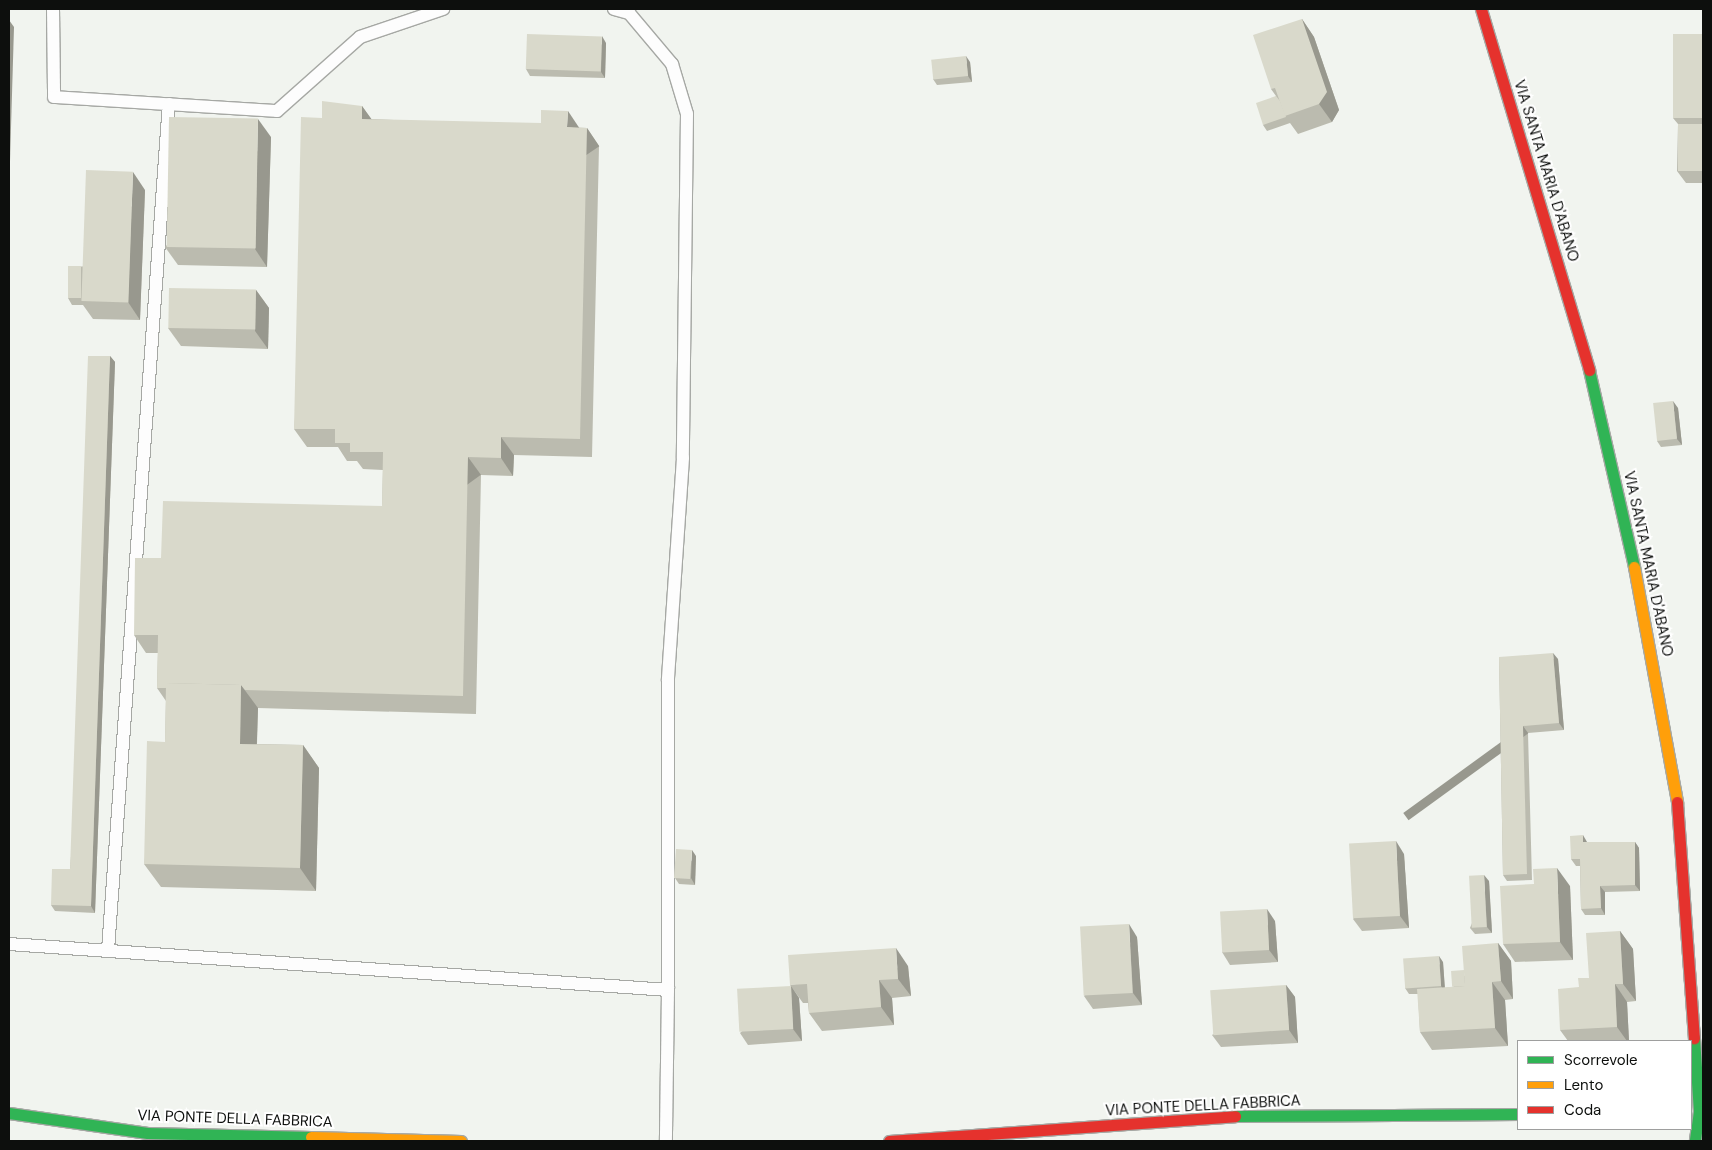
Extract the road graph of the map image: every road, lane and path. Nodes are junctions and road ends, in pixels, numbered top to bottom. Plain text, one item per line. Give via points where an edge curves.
1 (53, 9) edge
2 (443, 9) edge
3 (614, 9) edge
4 (1481, 9) edge
5 (169, 104) junction
6 (9, 944) edge
7 (108, 950) junction
8 (668, 990) junction
9 (1701, 1112) edge
10 (9, 1113) edge
11 (1517, 1114) edge
12 (461, 1141) edge
13 (666, 1141) edge
14 (889, 1141) edge
15 (1695, 1141) edge

1 - 5 lane via 54,97
2 - 5 lane via 360,37 277,111
3 - 8 lane via 629,13 672,64 687,114 683,458 668,680
4 - 9 street, VIA SANTA MARIA D'ABANO via 1594,388 1647,624 1680,822
5 - 7 lane
6 - 7 lane
7 - 8 lane
8 - 13 lane
9 - 15 street, VIA SANTA MARIA D'ABANO
10 - 12 street, VIA PONTE DELLA FABBRICA via 148,1133
11 - 14 street, VIA PONTE DELLA FABBRICA via 1224,1116

